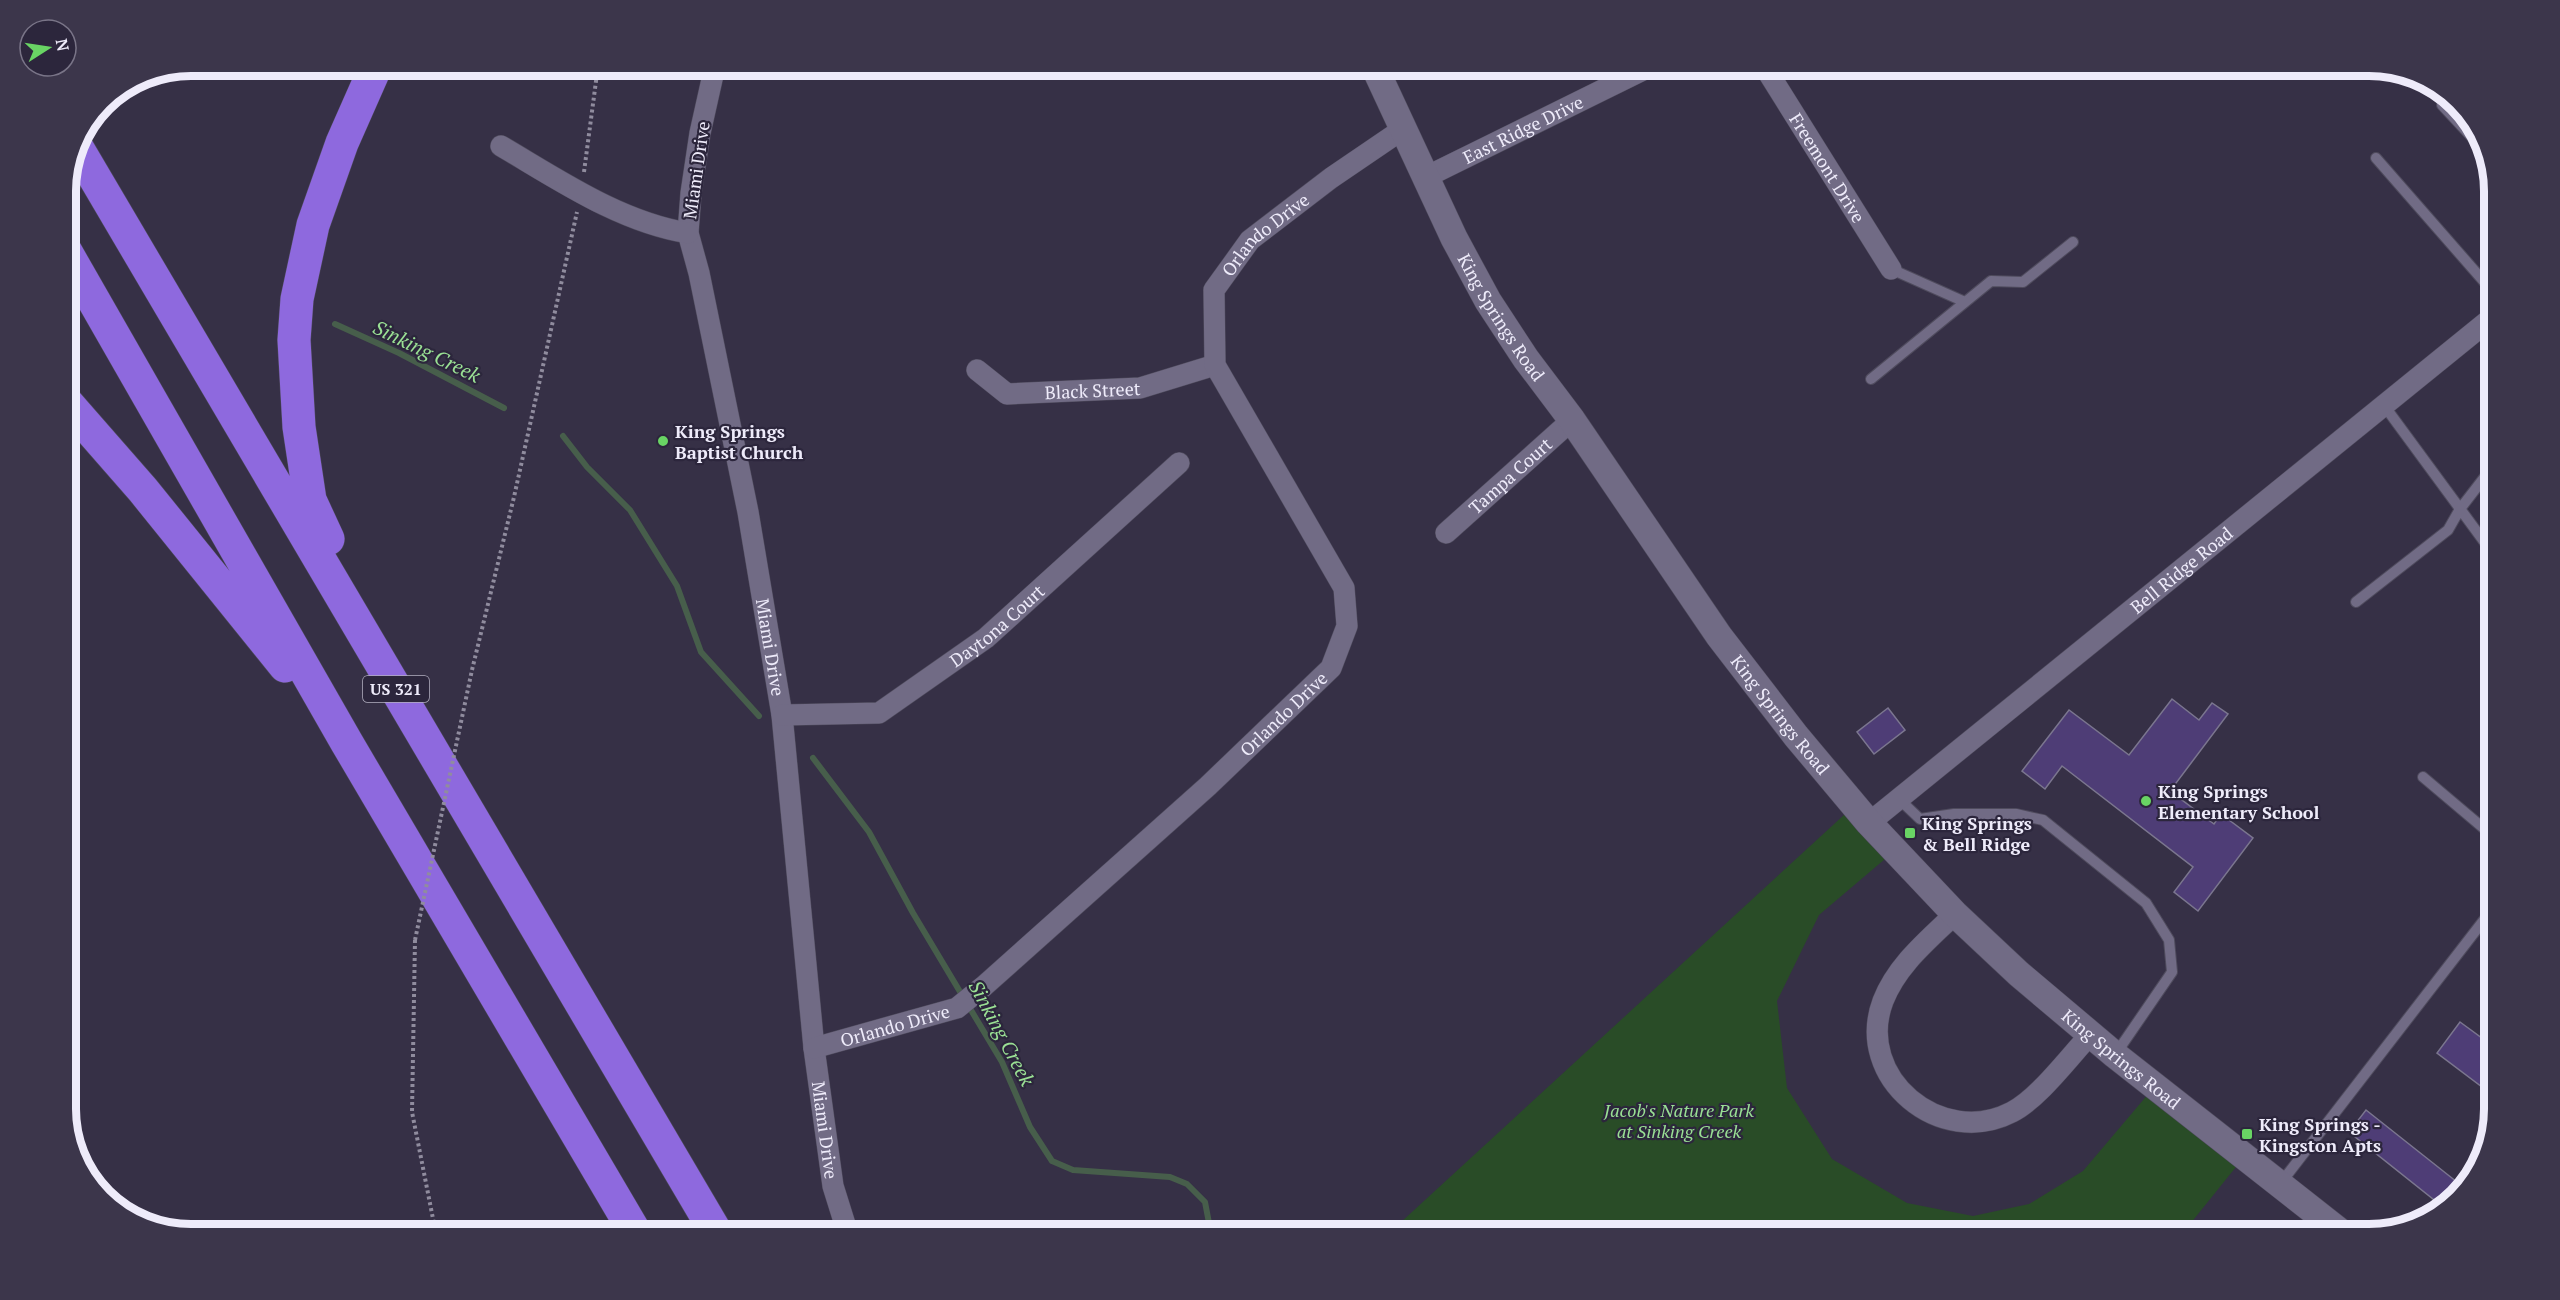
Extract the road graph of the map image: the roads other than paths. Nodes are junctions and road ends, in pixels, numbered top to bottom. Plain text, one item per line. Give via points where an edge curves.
1 (1379, 76) edge
2 (1630, 76) edge
3 (1770, 76) edge
4 (371, 77) edge
5 (713, 77) edge
6 (2442, 105) dead end
7 (1403, 129) junction
8 (2467, 132) edge
9 (501, 146) dead end
10 (82, 156) edge
11 (2376, 158) dead end
12 (1426, 177) junction
13 (688, 233) junction
14 (2073, 242) dead end
15 (1891, 269) joint
16 (77, 271) edge
17 (2483, 281) edge
18 (1965, 302) junction
19 (2483, 325) edge
20 (1215, 365) junction
21 (977, 370) dead end
22 (1871, 379) dead end
23 (2383, 404) junction
24 (77, 415) edge
25 (1572, 420) junction
26 (1179, 463) dead end
27 (2483, 479) edge
28 (2460, 509) junction
29 (1446, 532) dead end
30 (2483, 541) edge
31 (2356, 602) dead end
32 (400, 696) junction
33 (782, 716) junction
34 (347, 743) junction
35 (2423, 777) dead end
36 (1899, 799) junction
37 (1869, 824) junction
38 (2484, 828) edge
39 (1955, 914) junction
40 (2484, 920) edge
41 (2090, 1035) junction
42 (814, 1048) junction
43 (2115, 1055) junction
44 (2280, 1184) junction
45 (630, 1224) edge
46 (711, 1224) edge
47 (845, 1224) edge
48 (2330, 1224) edge

1 - 7 street, King Springs Road
2 - 12 street, East Ridge Drive
3 - 15 street, Freemont Drive
4 - 32 highway via 313,225 297,299 294,340 299,427 310,500
5 - 13 street, Miami Drive via 700,133
6 - 8 lane
7 - 12 street, King Springs Road
7 - 20 street, Orlando Drive via 1250,240 1214,290
9 - 13 street via 639,221
10 - 32 highway, US 321
11 - 17 lane
12 - 25 street, King Springs Road via 1488,301
13 - 33 street, Miami Drive via 748,513
14 - 18 lane via 2023,282 1990,281
15 - 18 lane
16 - 34 highway
18 - 22 lane
19 - 23 street, Bell Ridge Road
20 - 21 street, Black Street via 1140,388 1007,394
20 - 42 street, Orlando Drive via 1344,588 1347,626 1331,668 1208,786 957,1008
23 - 28 lane
23 - 36 street, Bell Ridge Road
24 - 34 highway via 143,490
25 - 29 street, Tampa Court
25 - 37 street, King Springs Road via 1719,636
26 - 33 street, Daytona Court via 986,638 879,713
27 - 28 lane
28 - 30 lane
28 - 31 lane via 2448,530
32 - 46 highway, US 321
33 - 42 street, Miami Drive
34 - 45 highway
35 - 38 lane
36 - 37 street, Bell Ridge Road
36 - 43 lane via 1920,819 1954,814 2016,814 2043,820 2146,903 2169,940 2172,972
37 - 39 street, King Springs Road
39 - 41 street, King Springs Road
39 - 41 street via 1894,978 1882,1003 1879,1049 1888,1072 1916,1106 1936,1116 1975,1122 1993,1120 2029,1100
40 - 44 lane
41 - 43 street, King Springs Road
42 - 47 street, Miami Drive via 833,1186
43 - 44 street, King Springs Road
44 - 48 street, King Springs Road

